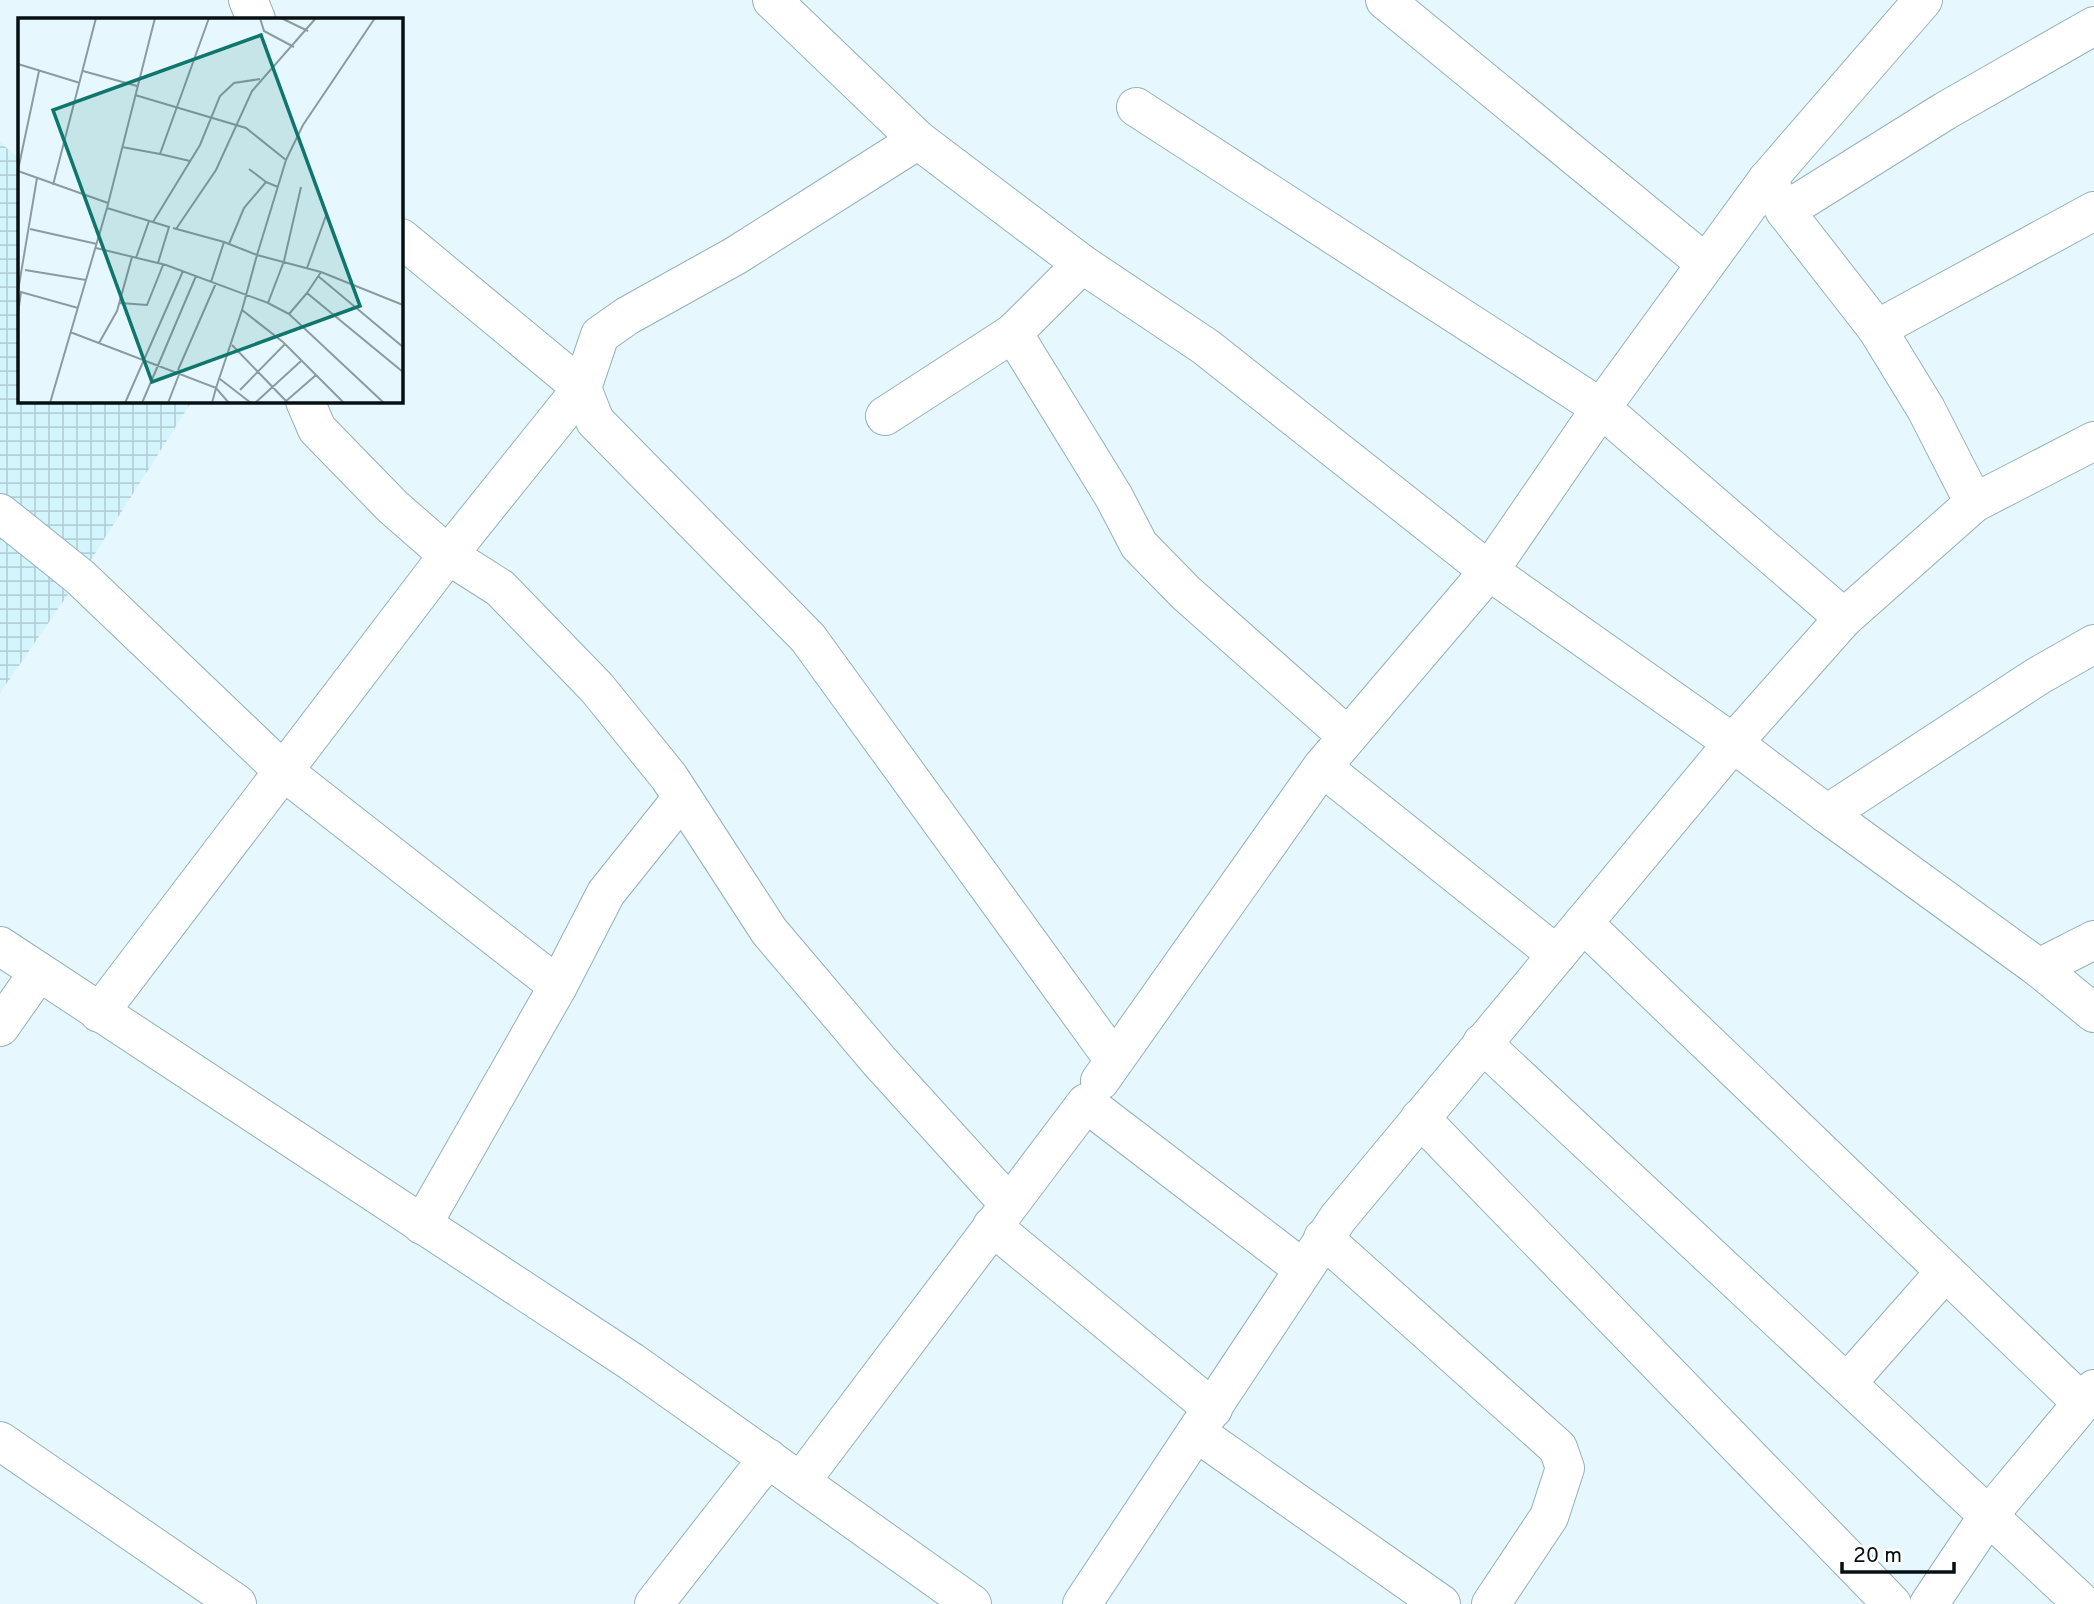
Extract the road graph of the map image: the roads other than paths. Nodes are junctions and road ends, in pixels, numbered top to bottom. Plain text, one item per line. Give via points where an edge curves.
1 (248, 0) edge
2 (772, 0) edge
3 (1385, 0) edge
4 (1923, 0) edge
5 (256, 18) edge
6 (2094, 26) edge
7 (1136, 107) dead end
8 (918, 140) junction
9 (1776, 196) junction
10 (2094, 211) edge
11 (402, 239) edge
12 (1705, 263) junction
13 (1082, 264) junction
14 (1877, 329) junction
15 (1013, 332) junction
16 (582, 388) junction
17 (305, 402) edge
18 (1601, 408) junction
19 (885, 416) dead end
20 (2094, 441) edge
21 (1974, 503) junction
22 (0, 513) edge
23 (448, 555) junction
24 (1489, 571) junction
25 (1844, 618) junction
26 (2094, 644) edge
27 (1346, 735) junction
28 (1733, 743) junction
29 (1322, 766) junction
30 (282, 770) junction
31 (682, 798) junction
32 (1826, 814) junction
33 (1583, 923) junction
34 (2094, 940) edge
35 (0, 946) edge
36 (1557, 955) junction
37 (2039, 968) junction
38 (38, 973) junction
39 (558, 986) junction
40 (99, 1013) junction
41 (2094, 1013) edge
42 (0, 1027) edge
43 (1482, 1043) junction
44 (1114, 1060) junction
45 (1086, 1103) junction
46 (1420, 1118) junction
47 (1000, 1215) junction
48 (422, 1225) junction
49 (1313, 1254) junction
50 (1945, 1272) junction
51 (1847, 1383) junction
52 (2087, 1396) edge
53 (1205, 1421) junction
54 (0, 1441) edge
55 (768, 1458) junction
56 (801, 1481) junction
57 (1988, 1516) junction
58 (237, 1604) edge
59 (654, 1604) edge
60 (972, 1604) edge
61 (1082, 1604) edge
62 (1441, 1604) edge
63 (1491, 1604) edge
64 (1892, 1604) edge
65 (1928, 1604) edge
66 (2083, 1604) edge

1 - 5 street
2 - 8 street
3 - 12 street
4 - 9 street
6 - 9 street via 1945,111
7 - 18 street
8 - 13 street
8 - 16 street via 736,256 600,335
9 - 12 street
9 - 14 street
10 - 14 street
11 - 16 street
12 - 18 street
13 - 15 street
13 - 24 street via 1206,347
14 - 21 street via 1926,409
15 - 19 street
15 - 27 street via 1139,545 1186,593
16 - 23 street
16 - 44 street via 595,421 808,638
17 - 23 street via 317,429 393,507
18 - 24 street
18 - 25 street
20 - 21 street
21 - 25 street
22 - 30 street via 80,577
23 - 30 street
23 - 31 street via 500,588 597,688
24 - 27 street
24 - 28 street
25 - 28 street
26 - 32 street
27 - 29 street
28 - 32 street
28 - 33 street
29 - 36 street
29 - 44 street
30 - 39 street
30 - 40 street
31 - 39 street via 606,893
31 - 47 street via 769,931
32 - 37 street
33 - 36 street
33 - 50 street
34 - 37 street
35 - 38 street
36 - 43 street
37 - 41 street
38 - 40 street
38 - 42 street
39 - 48 street
40 - 48 street
43 - 46 street
43 - 51 street
44 - 45 street
45 - 47 street
45 - 49 street
46 - 49 street
46 - 64 street
47 - 53 street
47 - 56 street
48 - 55 street via 632,1362
49 - 53 street
49 - 63 street via 1558,1448 1565,1468 1549,1517
50 - 51 street
50 - 52 street
51 - 57 street
52 - 57 street
53 - 61 street
53 - 62 street
54 - 58 street
55 - 56 street
55 - 59 street
56 - 60 street
57 - 65 street
57 - 66 street

